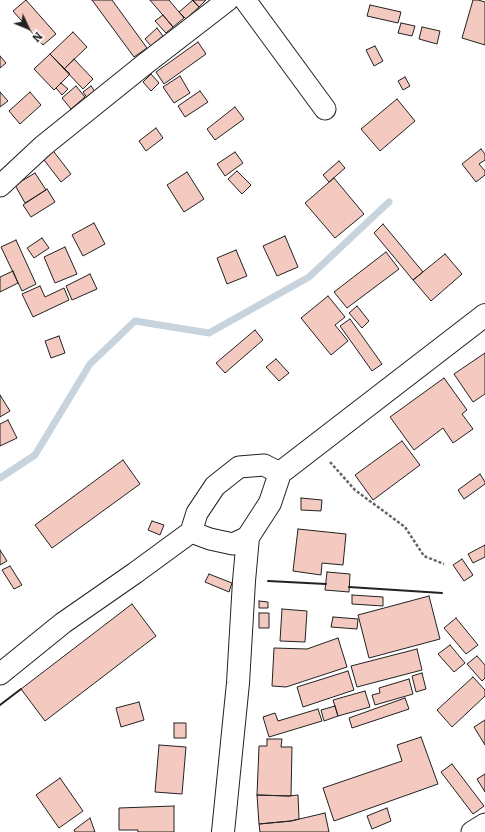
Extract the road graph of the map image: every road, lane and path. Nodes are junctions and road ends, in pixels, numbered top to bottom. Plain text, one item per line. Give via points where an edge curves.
1 (228, 0) edge
2 (244, 0) edge
3 (325, 109) dead end
4 (0, 186) edge
5 (485, 315) edge
6 (315, 446) junction
7 (280, 473) junction
8 (191, 532) junction
9 (248, 536) junction
10 (444, 564) dead end
11 (0, 674) edge
12 (485, 824) edge
13 (223, 832) edge
14 (472, 832) edge

1 - 4 street via 43,146
2 - 3 street
5 - 6 street
6 - 7 street
6 - 10 path via 355,490 405,527 424,556
7 - 8 street via 264,466 240,467 215,486 197,513
7 - 9 street via 270,503
8 - 9 street via 233,544
8 - 11 street via 63,623
9 - 13 street via 238,683
12 - 14 street

